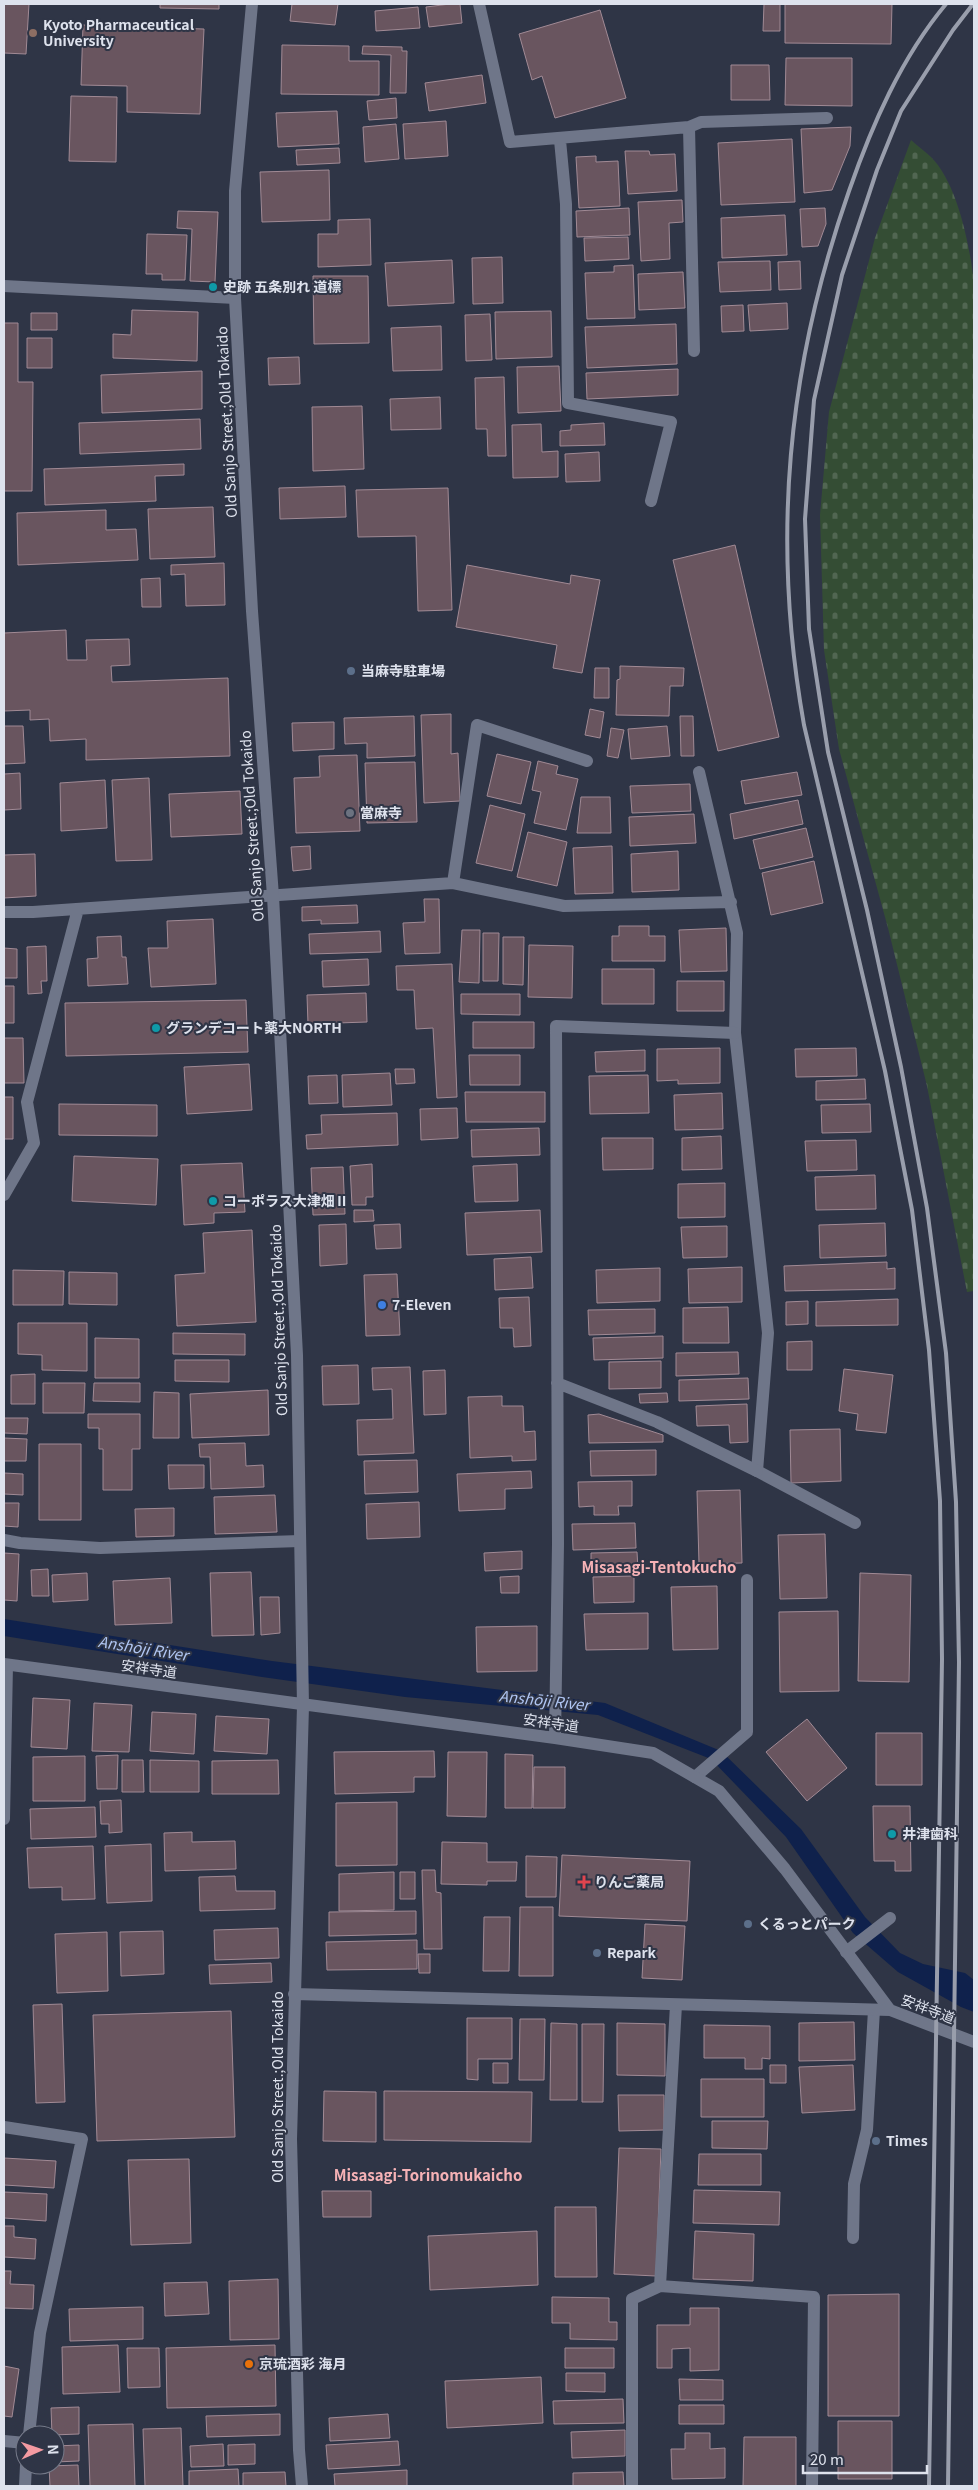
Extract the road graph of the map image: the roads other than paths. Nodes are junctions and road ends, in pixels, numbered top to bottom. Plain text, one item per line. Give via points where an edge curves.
1 (252, 4) edge
2 (478, 4) edge
3 (827, 118) dead end
4 (689, 127) junction
5 (560, 140) junction
6 (4, 286) edge
7 (235, 298) junction
8 (694, 351) dead end
9 (651, 502) dead end
10 (587, 761) dead end
11 (699, 772) dead end
12 (453, 883) junction
13 (273, 896) junction
14 (730, 902) junction
15 (78, 909) junction
16 (4, 912) edge
17 (735, 1032) junction
18 (4, 1195) edge
19 (557, 1383) junction
20 (757, 1471) junction
21 (855, 1523) dead end
22 (4, 1540) edge
23 (300, 1541) junction
24 (747, 1580) dead end
25 (6, 1665) edge
26 (303, 1706) junction
27 (555, 1733) junction
28 (699, 1774) junction
29 (4, 1819) edge
30 (890, 1918) dead end
31 (846, 1952) junction
32 (294, 1994) junction
33 (676, 2005) junction
34 (874, 2010) junction
35 (890, 2010) junction
36 (974, 2042) edge
37 (4, 2127) edge
38 (853, 2238) dead end
39 (660, 2286) junction
40 (29, 2425) edge
41 (302, 2486) edge
42 (632, 2486) edge
43 (812, 2486) edge

1 - 7 street, Old Sanjo Street.;Old Tokaido via 235,190
2 - 5 street via 510,142
3 - 4 street via 700,122
4 - 5 street
4 - 8 street
5 - 9 street via 566,204 568,403 671,422
6 - 7 street
7 - 13 street, Old Sanjo Street.;Old Tokaido via 252,612
10 - 12 street via 477,724
11 - 14 street
12 - 13 street
12 - 14 street via 564,906
13 - 15 street
13 - 23 street, Old Sanjo Street.;Old Tokaido via 297,1355
14 - 17 street via 737,933
15 - 16 street
15 - 18 street via 27,1102 34,1143
17 - 19 street via 556,1026
17 - 20 street via 768,1333
19 - 20 street via 657,1422
19 - 27 street
20 - 21 street
22 - 23 street via 20,1544 100,1548
23 - 26 street, Old Sanjo Street.;Old Tokaido
24 - 28 street via 747,1732
25 - 26 street, 安祥寺道
25 - 29 street
26 - 27 street, 安祥寺道
26 - 32 street, Old Sanjo Street.;Old Tokaido
27 - 28 street, 安祥寺道 via 653,1753
28 - 31 street, 安祥寺道 via 719,1791 785,1869
30 - 31 street
31 - 35 street, 安祥寺道
32 - 33 street
32 - 41 street, Old Sanjo Street.;Old Tokaido via 291,2139
33 - 34 street
33 - 39 street
34 - 35 street
34 - 38 street via 867,2130 854,2184
35 - 36 street, 安祥寺道
37 - 40 street via 82,2139 40,2333
39 - 42 street via 632,2298
39 - 43 street via 814,2297

